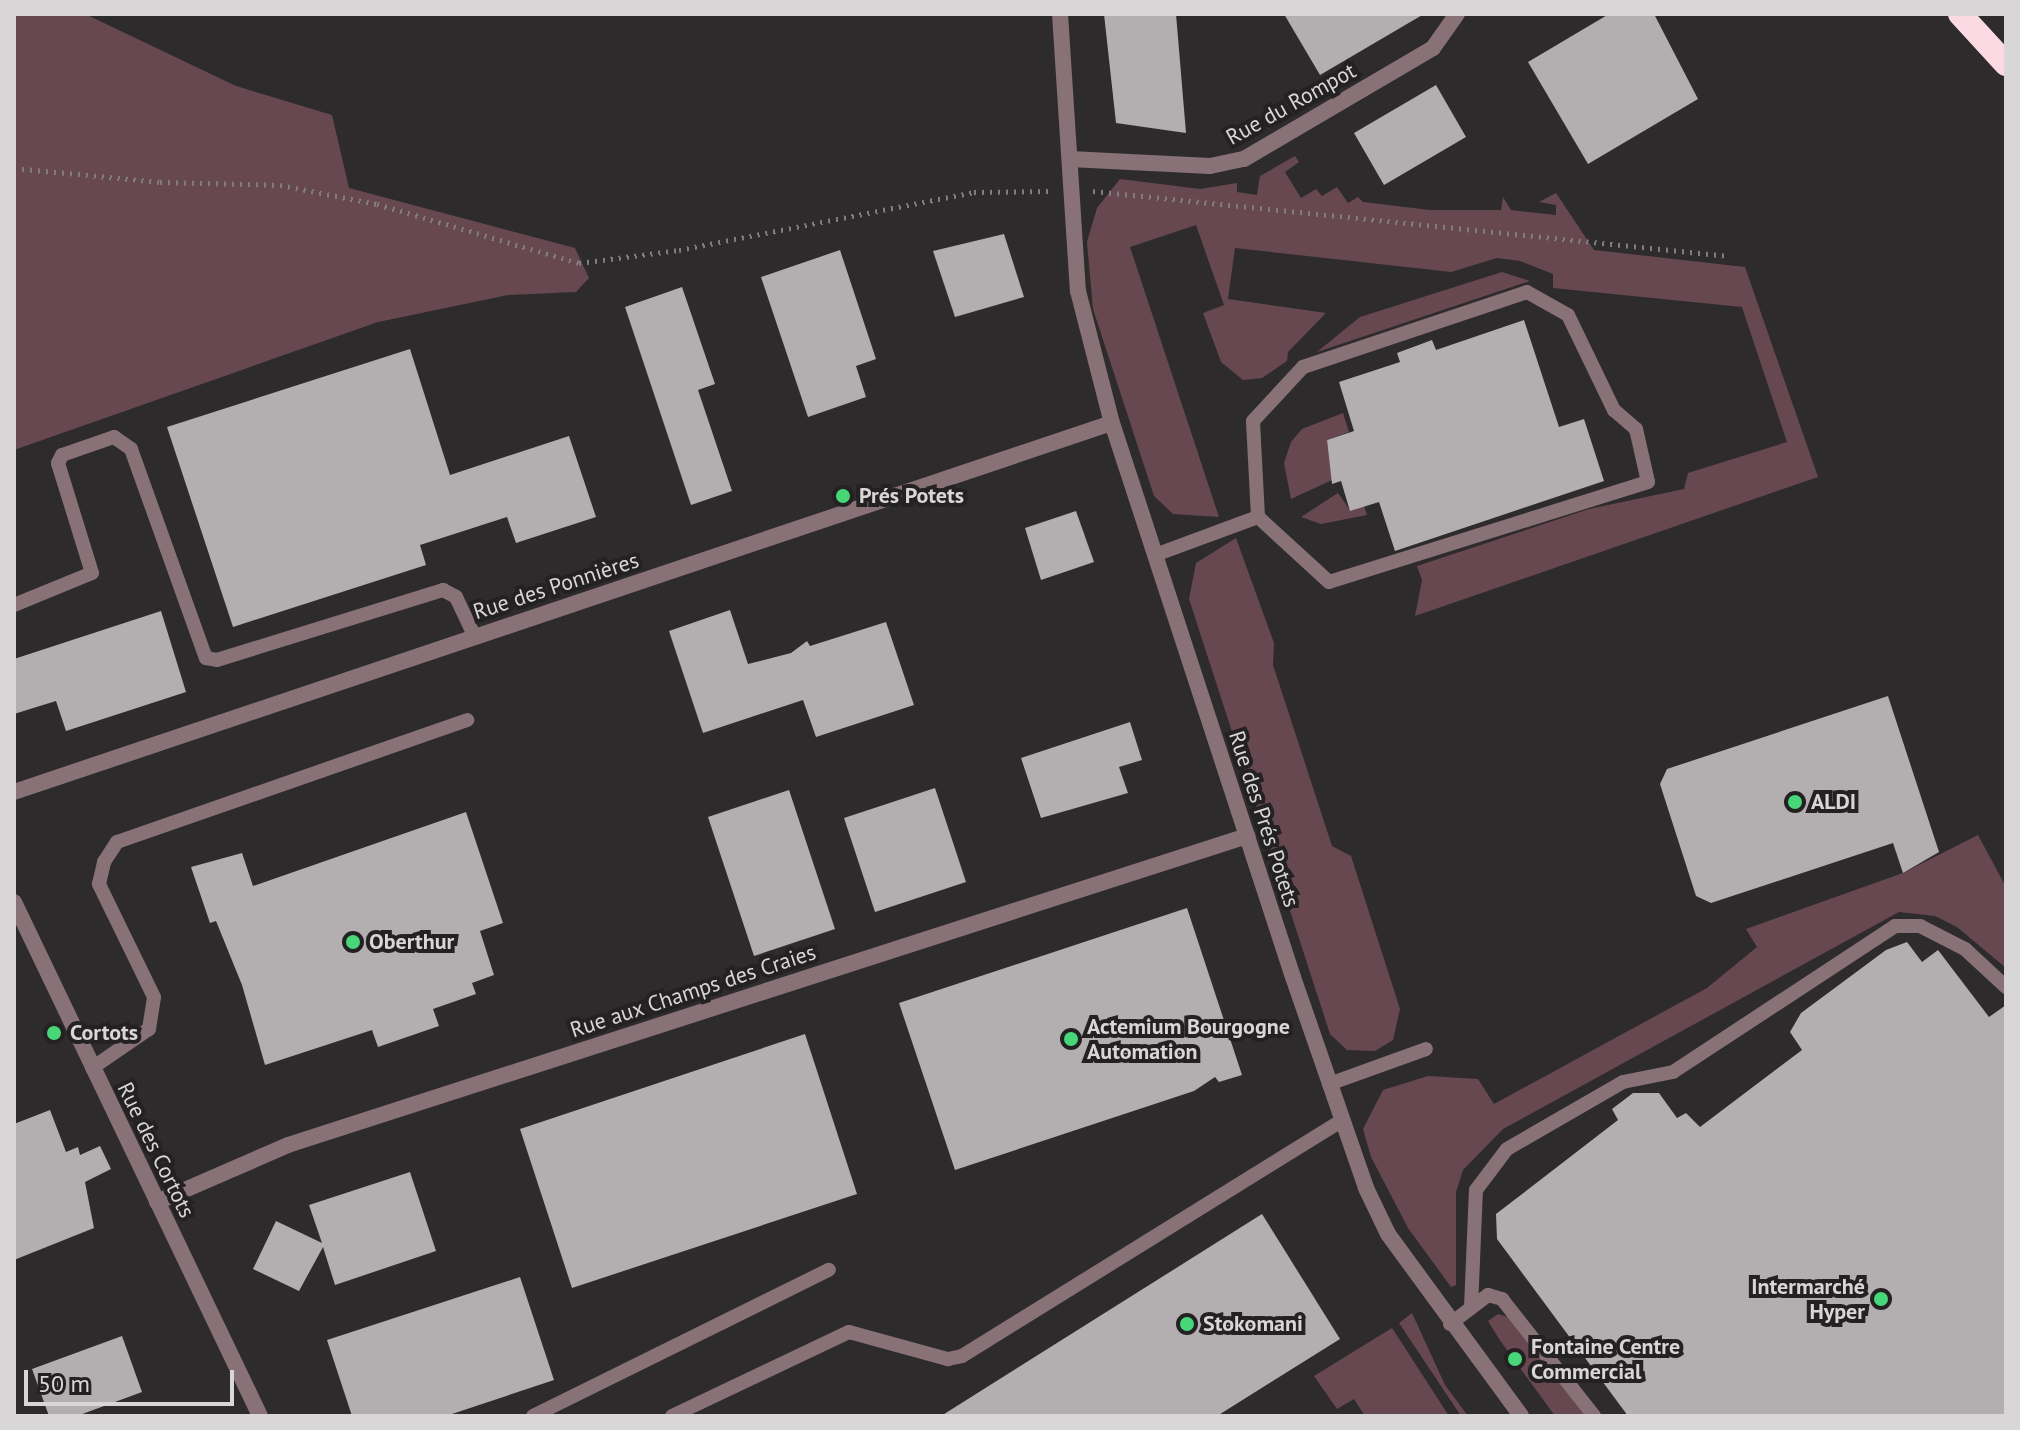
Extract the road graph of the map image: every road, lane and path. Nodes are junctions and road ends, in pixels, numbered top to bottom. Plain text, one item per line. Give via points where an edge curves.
1 (1060, 14) edge
2 (1457, 14) edge
3 (1960, 14) edge
4 (2006, 64) edge
5 (1070, 159) junction
6 (14, 168) edge
7 (1072, 191) junction
8 (1729, 256) dead end
9 (1112, 423) junction
10 (1258, 517) junction
11 (1155, 555) junction
12 (14, 605) edge
13 (474, 635) junction
14 (467, 720) dead end
15 (14, 792) edge
16 (1247, 836) junction
17 (14, 902) edge
18 (2006, 987) edge
19 (1426, 1049) dead end
20 (92, 1068) junction
21 (1329, 1084) junction
22 (1341, 1121) junction
23 (157, 1202) junction
24 (829, 1270) dead end
25 (1471, 1308) junction
26 (1450, 1324) junction
27 (260, 1416) edge
28 (533, 1416) edge
29 (672, 1416) edge
30 (1521, 1416) edge
31 (1594, 1416) edge

1 - 5 street
2 - 5 street, Rue du Rompot via 1433,48 1244,159 1210,166
3 - 4 highway
5 - 7 street
6 - 7 path via 160,182 280,185 377,204 579,263 679,250 974,192
7 - 8 path
7 - 9 street, Rue des Prés Potets via 1078,291
9 - 11 street, Rue des Prés Potets
9 - 13 street, Rue des Ponnières
10 - 10 lane via 1253,421 1303,367 1527,292 1568,315 1614,410 1636,429 1650,475 1648,482 1329,582
10 - 11 lane
11 - 16 street, Rue des Prés Potets
12 - 13 lane via 92,573 58,463 62,455 114,437 131,449 206,658 217,660 443,590 456,597
13 - 15 street, Rue des Ponnières
14 - 20 lane via 117,842 104,862 99,884 154,997 149,1029
16 - 21 street, Rue des Prés Potets
16 - 23 street, Rue aux Champs des Craies via 288,1145
17 - 20 street, Rue des Cortots
18 - 25 lane via 1965,949 1920,926 1895,926 1673,1072 1623,1082 1507,1149 1476,1190
19 - 21 lane
20 - 23 street, Rue des Cortots
21 - 22 street, Rue des Prés Potets
22 - 26 street, Rue des Prés Potets via 1388,1234
22 - 29 lane via 962,1356 948,1359 849,1332
23 - 27 street, Rue des Cortots
24 - 28 lane
25 - 26 lane
25 - 31 lane via 1488,1295 1502,1299
26 - 30 street, Rue des Prés Potets

